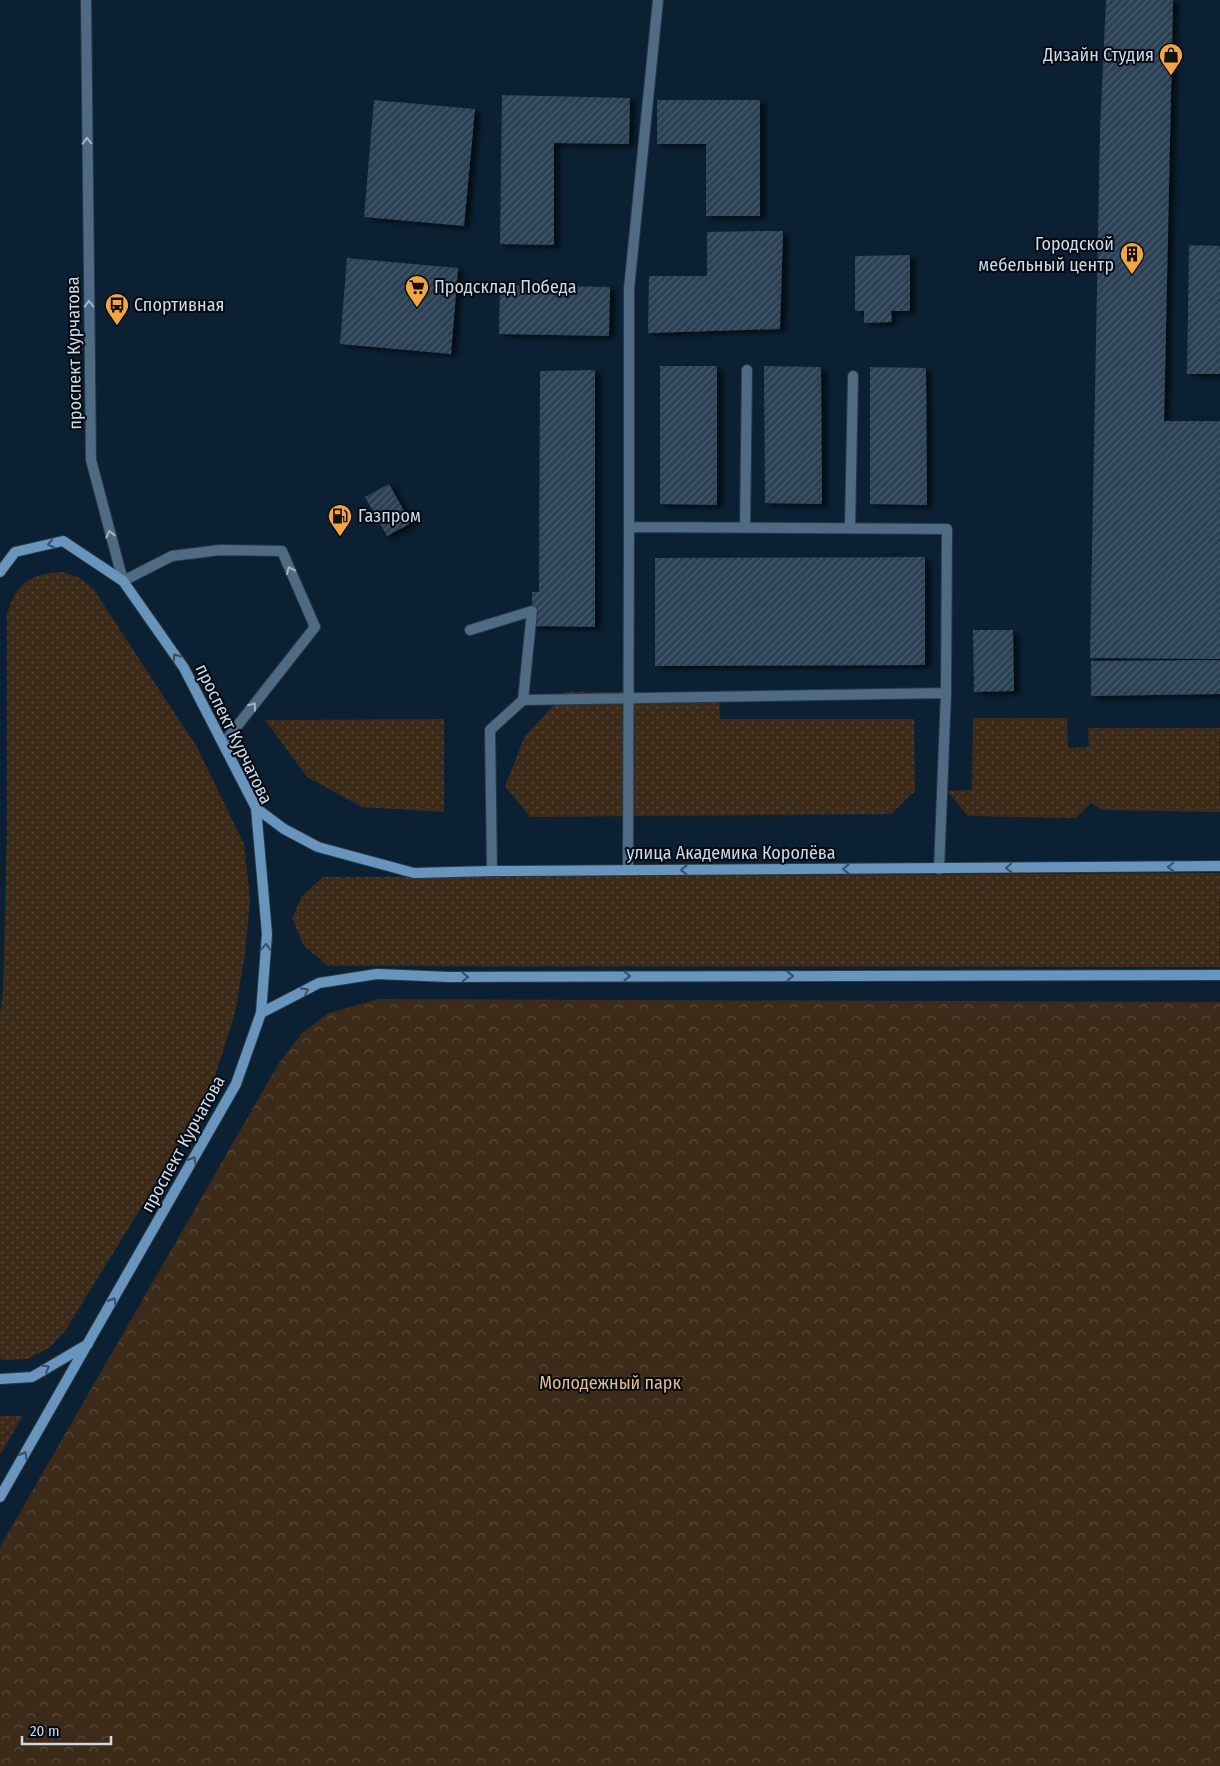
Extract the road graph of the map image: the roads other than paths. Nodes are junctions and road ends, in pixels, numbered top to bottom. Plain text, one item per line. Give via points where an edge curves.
1 (86, 0) edge
2 (658, 0) edge
3 (747, 370) dead end
4 (853, 376) dead end
5 (629, 527) junction
6 (745, 528) junction
7 (850, 528) junction
8 (0, 572) edge
9 (122, 581) junction
10 (470, 630) dead end
11 (946, 693) junction
12 (628, 699) junction
13 (523, 700) junction
14 (223, 744) junction
15 (256, 808) junction
16 (1220, 866) edge
17 (939, 869) junction
18 (628, 870) junction
19 (492, 871) junction
20 (1220, 975) edge
21 (262, 1013) junction
22 (89, 1343) junction
23 (0, 1378) edge
24 (0, 1497) edge

9 -> 1 street, проспект Курчатова via 91,460
2 - 5 street via 629,289
3 - 6 street
4 - 7 street
5 - 6 street
5 - 12 street
6 - 7 street
7 - 11 street via 947,529
9 -> 8 main road via 63,541 15,552
14 -> 9 main road, проспект Курчатова via 184,668
14 -> 9 street via 315,627 282,551 220,550 172,556
10 - 13 street via 532,612
11 - 12 street
11 - 17 street
12 - 13 street
12 - 18 street
13 - 19 street via 490,730
14 - 15 main road, проспект Курчатова
15 - 19 main road, улица Академика Королёва via 284,829 318,847 414,873
21 -> 15 main road, проспект Курчатова via 267,934
16 -> 17 main road, улица Академика Королёва
17 -> 18 main road, улица Академика Королёва
18 - 19 main road, улица Академика Королёва
21 -> 20 main road via 320,983 377,974 449,977
22 -> 21 main road, проспект Курчатова via 236,1084
23 -> 22 main road via 32,1377
24 -> 22 main road, проспект Курчатова

